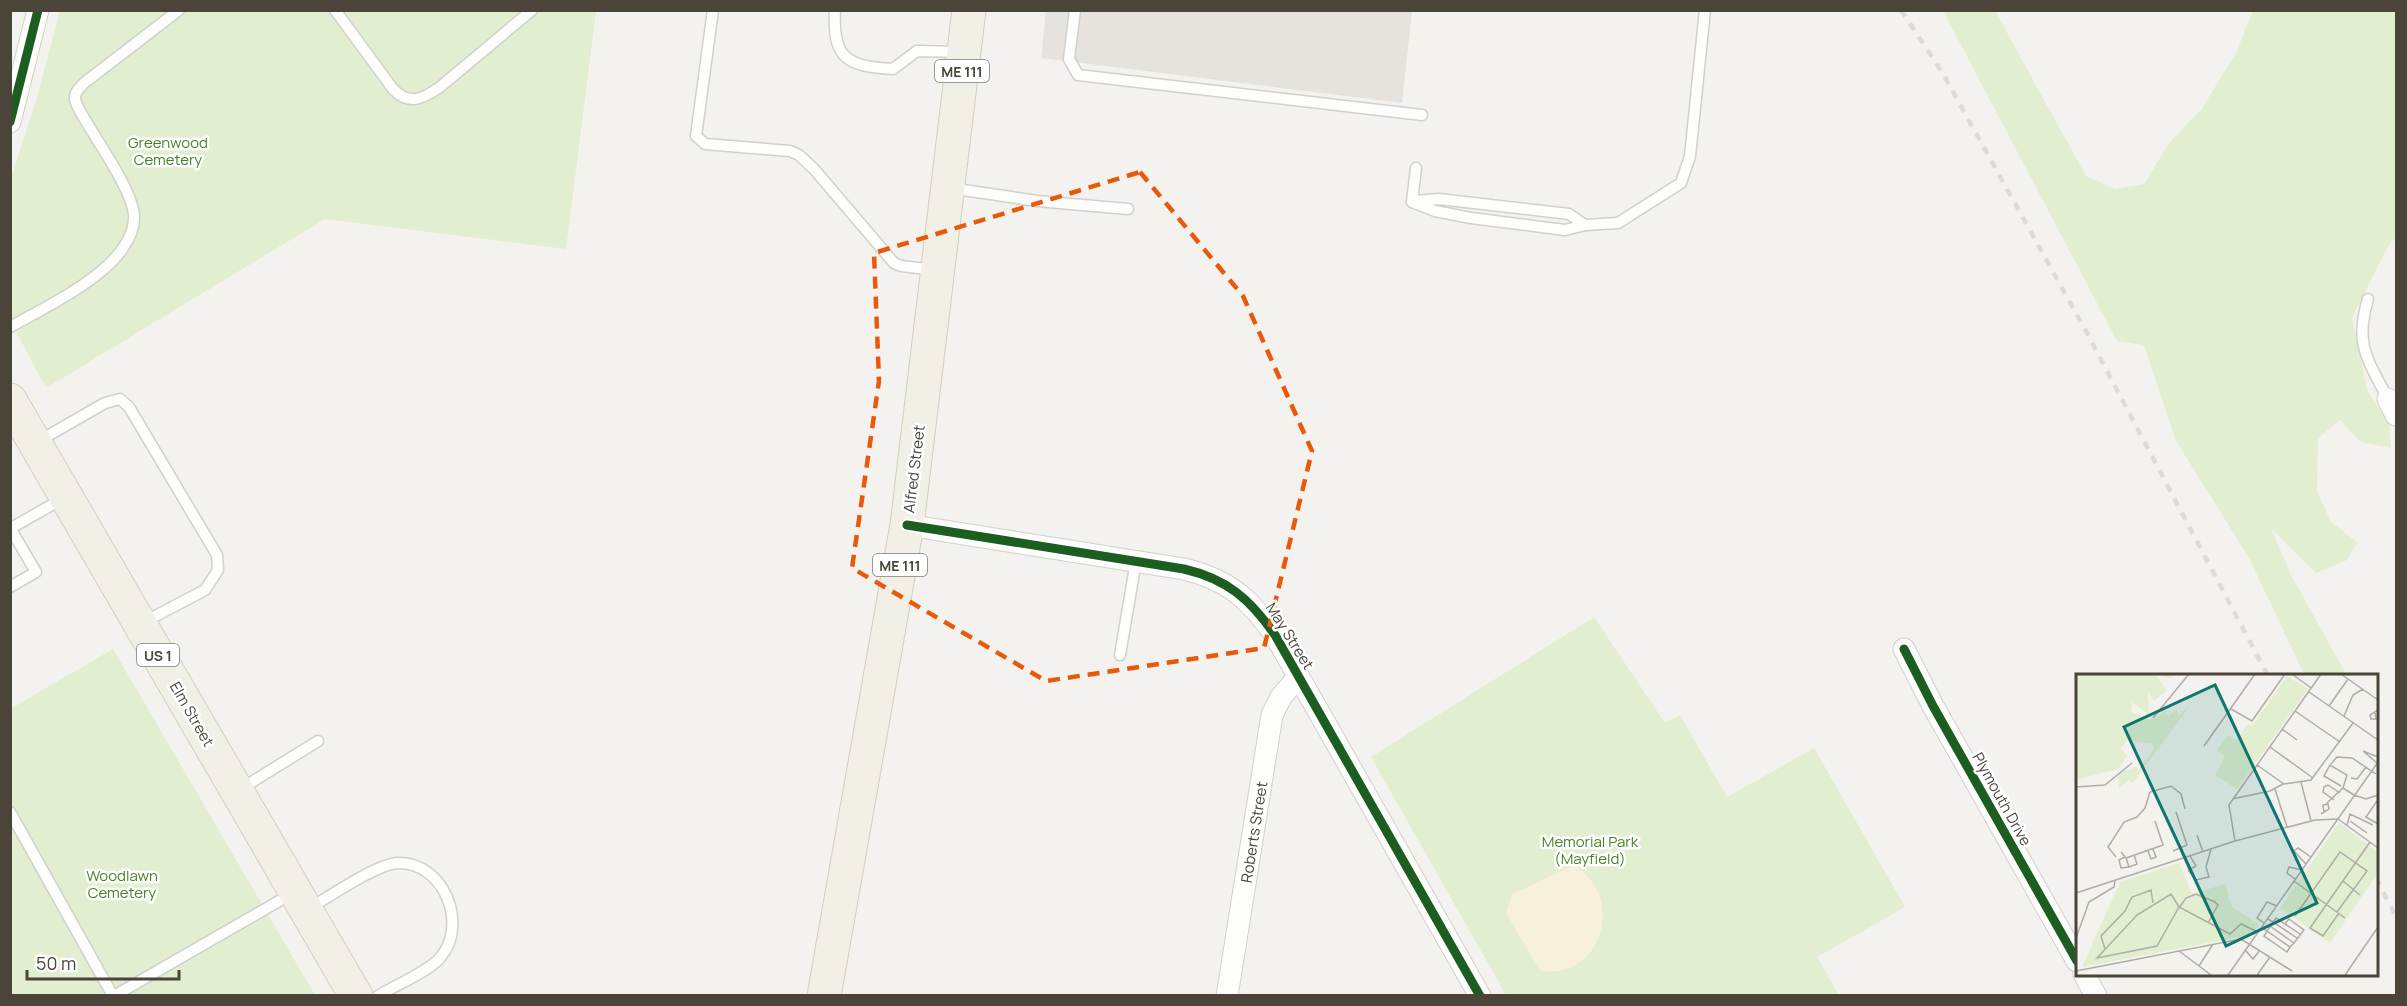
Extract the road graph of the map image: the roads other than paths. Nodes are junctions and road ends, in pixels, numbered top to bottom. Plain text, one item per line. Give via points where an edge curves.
1 (38, 10) edge
2 (179, 10) edge
3 (335, 10) edge
4 (532, 10) edge
5 (714, 10) edge
6 (835, 10) edge
7 (969, 10) edge
8 (1075, 10) edge
9 (1706, 10) edge
10 (964, 52) junction
11 (1422, 115) dead end
12 (10, 122) edge
13 (1416, 168) dead end
14 (947, 188) junction
15 (1412, 202) junction
16 (1128, 209) dead end
17 (1585, 225) junction
18 (937, 270) junction
19 (2368, 299) dead end
20 (10, 327) edge
21 (10, 400) edge
22 (2392, 407) edge
23 (34, 444) junction
24 (65, 497) junction
25 (907, 525) junction
26 (11, 527) edge
27 (1136, 561) junction
28 (10, 587) edge
29 (140, 624) junction
30 (1904, 649) dead end
31 (1120, 655) dead end
32 (1298, 677) junction
33 (318, 741) dead end
34 (236, 791) junction
35 (10, 812) edge
36 (301, 900) junction
37 (2076, 959) edge
38 (2085, 976) edge
39 (113, 996) edge
40 (356, 996) edge
41 (378, 996) edge
42 (824, 996) edge
43 (1227, 996) edge
44 (1480, 996) edge
45 (2096, 996) edge

1 - 12 street
2 - 20 lane via 76,93 84,118 134,213 133,230 123,249 78,287
3 - 4 lane via 393,89 412,100 440,87
5 - 18 lane via 696,136 700,142 799,155 894,263
6 - 10 lane via 834,30 841,49 846,58 860,66 893,69 917,51
7 - 10 main road, Alfred Street / ME 111
8 - 11 lane via 1069,59 1078,75
9 - 17 lane via 1690,156 1681,183 1618,223
10 - 14 main road, Alfred Street / ME 111
13 - 15 lane
14 - 16 lane
14 - 18 main road, Alfred Street / ME 111
15 - 17 lane via 1471,218 1565,230
15 - 17 lane via 1438,199 1569,214
18 - 25 main road, Alfred Street / ME 111
19 - 22 lane via 2362,317 2362,345
21 - 23 main road, Elm Street / US 1
23 - 24 main road, Elm Street / US 1
23 - 29 lane via 105,403 120,399 129,407 217,555 218,570 205,590
24 - 26 lane
24 - 29 main road, Elm Street / US 1
25 - 27 street, May Street
25 - 42 main road, Alfred Street / ME 111
26 - 28 lane via 36,572
27 - 31 lane
27 - 32 street, May Street via 1197,572 1234,589 1264,619
29 - 34 main road, Elm Street / US 1
30 - 37 street, Plymouth Drive
32 - 43 street, Roberts Street via 1272,715
32 - 44 street, May Street
33 - 34 lane
34 - 36 main road, Elm Street / US 1
35 - 39 lane
36 - 39 lane
36 - 40 main road, Elm Street / US 1
36 - 41 lane via 398,863 427,872 441,887 453,920 449,945 434,963
38 - 45 street

